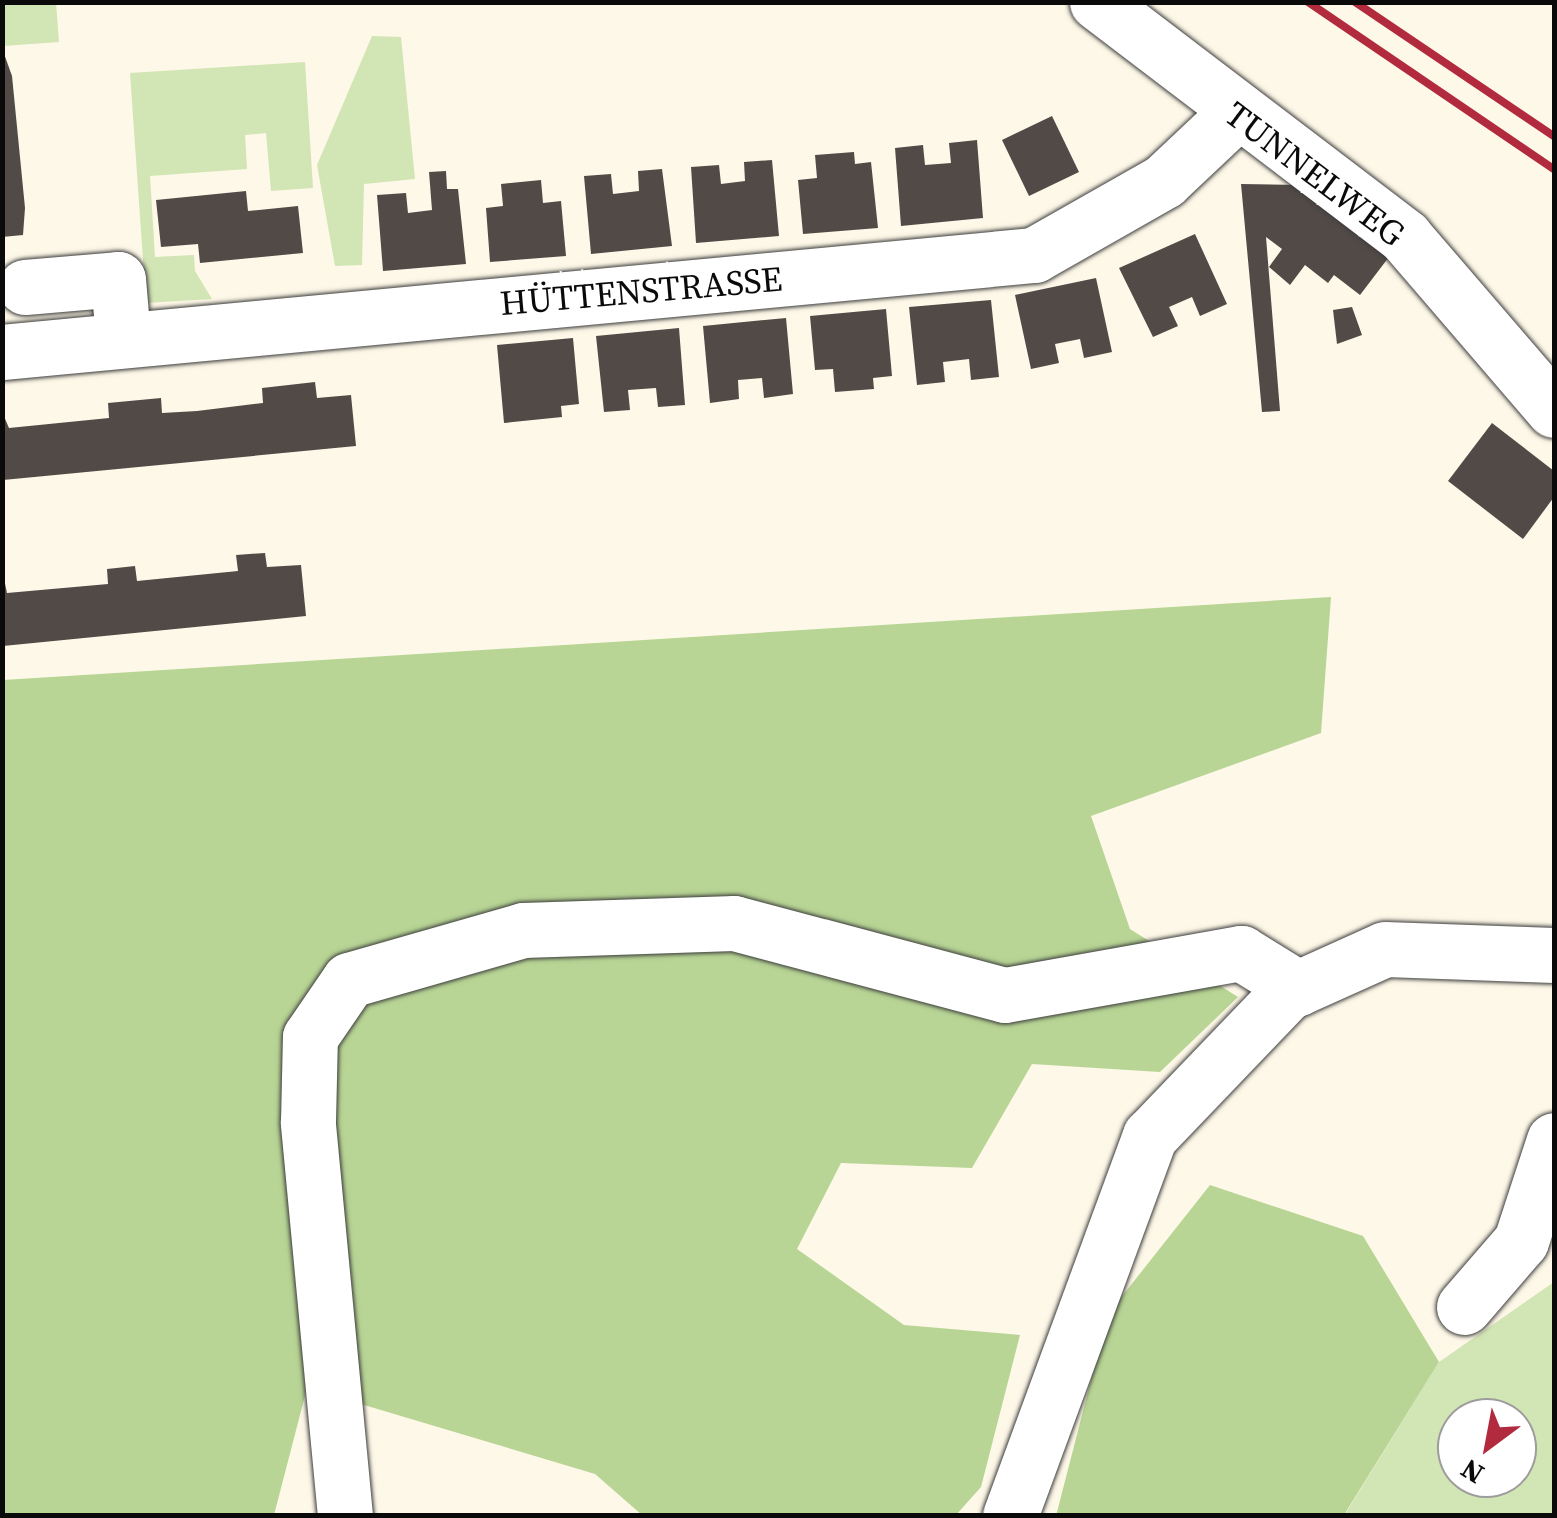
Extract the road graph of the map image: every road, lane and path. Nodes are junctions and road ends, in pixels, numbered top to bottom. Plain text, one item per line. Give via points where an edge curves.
1 (1096, 2) edge
2 (1236, 114) junction
3 (25, 287) dead end
4 (122, 339) junction
5 (2, 352) edge
6 (1554, 410) edge
7 (1554, 956) edge
8 (1298, 988) junction
9 (1554, 1140) edge
10 (1464, 1306) dead end
11 (345, 1516) edge
12 (1010, 1516) edge

1 - 2 street, TUNNELWEG
2 - 4 street, HÜTTENSTRASSE via 1164,181 1034,255
2 - 6 street, TUNNELWEG via 1405,238
3 - 4 street via 118,278
4 - 5 street, HÜTTENSTRASSE
7 - 8 street via 1385,948
8 - 11 street via 1242,953 1005,995 734,923 523,930 350,980 310,1037 308,1122
8 - 12 street via 1150,1136
9 - 10 street via 1520,1241

